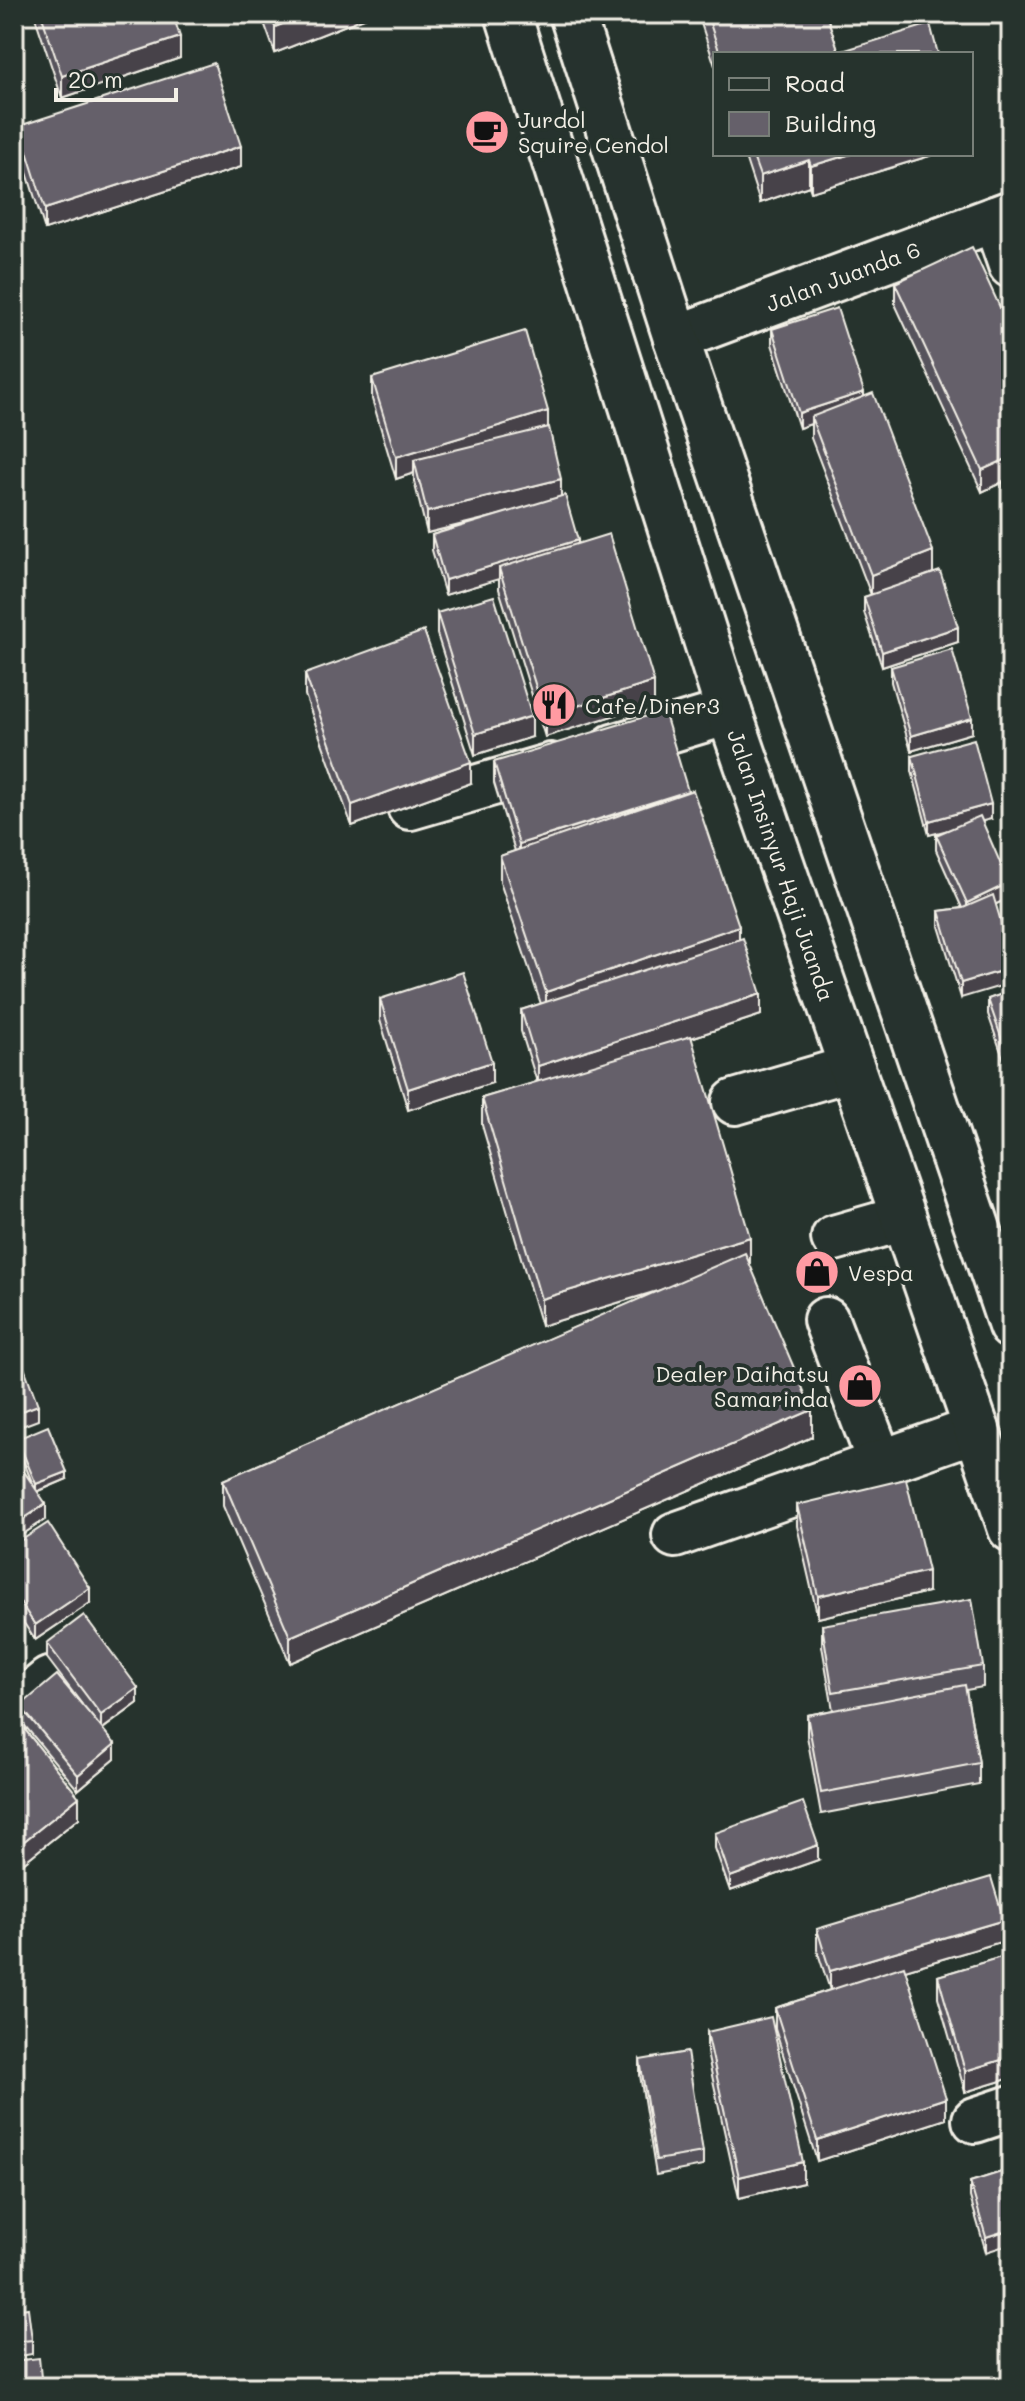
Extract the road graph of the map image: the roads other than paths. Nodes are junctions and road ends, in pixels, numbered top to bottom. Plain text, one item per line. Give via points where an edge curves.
1 (508, 14) edge
2 (572, 14) edge
3 (1003, 216) edge
4 (1011, 265) edge
5 (676, 338) junction
6 (729, 712) junction
7 (410, 807) edge
8 (852, 1068) junction
9 (735, 1102) dead end
10 (904, 1218) junction
11 (834, 1238) dead end
12 (1003, 1277) edge
13 (826, 1320) dead end
14 (1011, 1326) edge
15 (977, 1429) junction
16 (880, 1462) junction
17 (1011, 1529) edge
18 (675, 1535) dead end
19 (49, 1680) edge
20 (14, 1709) edge

1 - 6 main road, Jalan Insinyur Haji Juanda
2 - 5 main road
3 - 4 main road
3 - 5 main road, Jalan Juanda 6
5 - 12 main road
6 - 7 main road
6 - 8 main road, Jalan Insinyur Haji Juanda
8 - 9 main road
8 - 10 main road, Jalan Insinyur Haji Juanda
10 - 11 main road
10 - 15 main road, Jalan Insinyur Haji Juanda
12 - 14 main road
13 - 16 main road
15 - 16 main road
15 - 17 main road, Jalan Insinyur Haji Juanda
16 - 18 main road
19 - 20 main road

